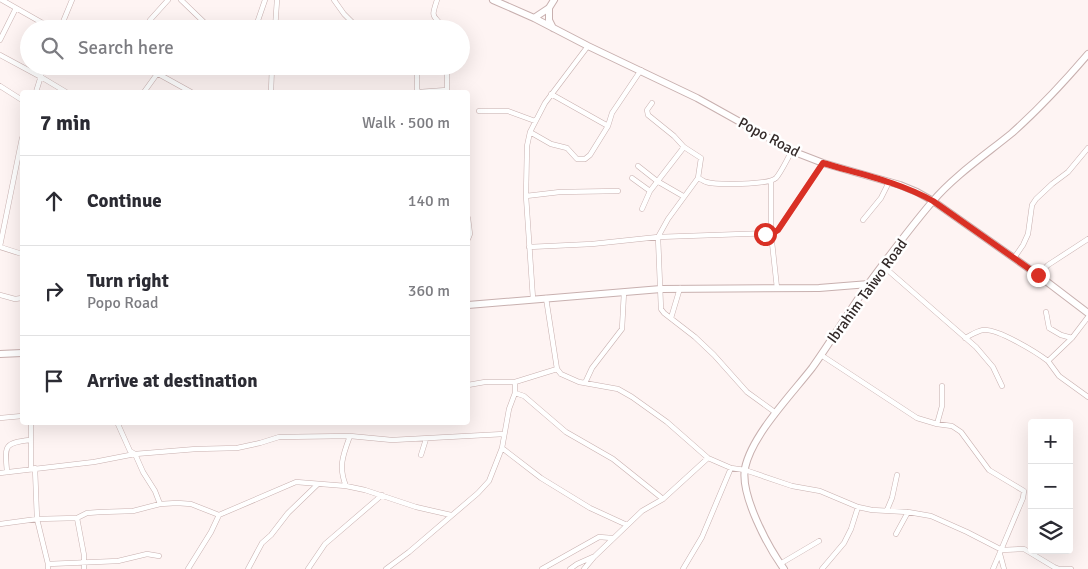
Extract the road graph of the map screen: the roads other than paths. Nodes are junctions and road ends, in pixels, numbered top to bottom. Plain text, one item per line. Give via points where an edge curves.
1 (2, 0) edge
2 (72, 0) edge
3 (168, 0) edge
4 (181, 0) edge
5 (265, 0) edge
6 (277, 0) edge
7 (334, 0) edge
8 (437, 0) edge
9 (493, 0) edge
10 (554, 0) edge
11 (13, 4) edge
12 (550, 8) junction
13 (534, 18) junction
14 (39, 20) edge
15 (64, 20) edge
16 (150, 20) edge
17 (202, 20) edge
18 (259, 20) edge
19 (276, 20) edge
20 (350, 20) edge
21 (436, 20) edge
22 (553, 28) junction
23 (0, 40) edge
24 (588, 46) junction
25 (1088, 54) edge
26 (0, 55) edge
27 (1085, 62) edge
28 (20, 66) edge
29 (640, 70) junction
30 (37, 75) edge
31 (156, 75) edge
32 (159, 75) edge
33 (271, 75) edge
34 (417, 75) edge
35 (447, 75) edge
36 (41, 77) junction
37 (0, 86) edge
38 (37, 90) edge
39 (63, 90) edge
40 (145, 90) edge
41 (187, 90) edge
42 (270, 90) edge
43 (417, 90) edge
44 (448, 90) edge
45 (552, 94) junction
46 (20, 99) edge
47 (652, 103) dead end
48 (479, 111) dead end
49 (535, 121) junction
50 (608, 126) junction
51 (530, 132) junction
52 (684, 147) junction
53 (1088, 148) edge
54 (20, 149) edge
55 (792, 151) junction
56 (823, 163) junction
57 (638, 166) dead end
58 (632, 178) dead end
59 (698, 178) junction
60 (657, 181) junction
61 (771, 181) junction
62 (889, 182) junction
63 (618, 191) dead end
64 (650, 191) junction
65 (526, 196) junction
66 (683, 196) junction
67 (933, 201) junction
68 (642, 209) dead end
69 (863, 220) dead end
70 (772, 233) junction
71 (658, 237) junction
72 (1088, 239) edge
73 (0, 246) edge
74 (529, 247) junction
75 (20, 253) edge
76 (1014, 258) junction
77 (883, 266) junction
78 (1038, 275) junction
79 (869, 284) junction
80 (680, 288) junction
81 (777, 288) junction
82 (661, 289) junction
83 (624, 292) junction
84 (0, 296) edge
85 (20, 298) edge
86 (546, 298) junction
87 (533, 299) junction
88 (470, 306) edge
89 (1046, 312) dead end
90 (1088, 315) edge
91 (671, 318) junction
92 (965, 338) junction
93 (1072, 338) junction
94 (20, 353) edge
95 (0, 354) edge
96 (821, 355) junction
97 (1048, 361) junction
98 (557, 369) junction
99 (515, 382) junction
100 (585, 383) junction
101 (470, 384) edge
102 (942, 386) dead end
103 (1002, 386) dead end
104 (515, 393) junction
105 (1088, 397) edge
106 (776, 413) junction
107 (20, 416) edge
108 (0, 418) edge
109 (937, 424) junction
110 (31, 425) edge
111 (118, 425) edge
112 (504, 434) junction
113 (350, 436) junction
114 (426, 439) junction
115 (30, 440) junction
116 (502, 448) junction
117 (135, 454) junction
118 (422, 456) dead end
119 (708, 458) junction
120 (33, 468) junction
121 (731, 468) junction
122 (745, 470) junction
123 (7, 472) junction
124 (0, 473) edge
125 (897, 475) dead end
126 (318, 484) junction
127 (346, 486) junction
128 (382, 495) junction
129 (662, 499) junction
130 (160, 504) junction
131 (858, 507) junction
132 (888, 510) junction
133 (908, 512) junction
134 (219, 515) junction
135 (450, 515) junction
136 (77, 518) junction
137 (38, 519) junction
138 (0, 524) edge
139 (627, 525) junction
140 (896, 534) dead end
141 (612, 538) junction
142 (819, 541) dead end
143 (1001, 552) junction
144 (158, 556) dead end
145 (595, 556) junction
146 (48, 566) edge
147 (84, 566) edge
148 (782, 566) edge
149 (188, 569) edge
150 (248, 569) edge
151 (308, 569) edge
152 (386, 569) edge
153 (542, 569) edge
154 (570, 569) edge
155 (584, 569) edge
156 (683, 569) edge
157 (822, 569) edge
158 (993, 569) edge
159 (1004, 569) edge
160 (1062, 569) edge
161 (1071, 569) edge

1 - 11 street
2 - 15 street
3 - 16 street
4 - 17 street
5 - 18 street
6 - 19 street
7 - 20 street
8 - 21 street via 432,13
9 - 13 main road, Popo Road
10 - 12 main road
11 - 14 street
11 - 23 street
12 - 13 main road
12 - 22 main road via 549,20
13 - 22 main road, Popo Road
22 - 24 main road, Popo Road
24 - 29 main road, Popo Road
24 - 45 street
25 - 27 main road, Ibrahim Taiwo Road
26 - 28 street
27 - 67 main road, Ibrahim Taiwo Road via 1045,102
29 - 50 street
29 - 55 main road, Popo Road
30 - 36 street
31 - 40 street
32 - 41 street
33 - 42 street
34 - 43 street
35 - 44 street
36 - 38 street
36 - 39 street
37 - 46 street
45 - 49 street
45 - 50 street
47 - 52 street via 646,112 648,115
48 - 49 street via 508,111
49 - 51 street
50 - 51 street via 586,159 577,158 567,148 551,144
51 - 65 street
52 - 59 street via 701,158
52 - 60 street
53 - 76 street via 1068,172 1036,199 1024,245
54 - 73 street
55 - 56 main road, Popo Road
55 - 61 street
56 - 62 main road, Popo Road
56 - 70 street via 778,230
57 - 60 street
58 - 64 street
59 - 61 street via 718,183
59 - 66 street
60 - 64 street
60 - 66 street
61 - 70 street
62 - 67 main road, Popo Road
62 - 69 street
63 - 65 street
64 - 68 street
65 - 74 street
66 - 71 street
67 - 76 main road, Popo Road
67 - 77 main road, Ibrahim Taiwo Road
70 - 71 street
70 - 81 street
71 - 74 street
71 - 82 street
72 - 78 street
73 - 75 street
74 - 87 street
76 - 78 main road, Popo Road
77 - 79 main road, Ibrahim Taiwo Road
77 - 92 street
78 - 90 main road, Popo Road
79 - 81 main road
79 - 96 main road, Ibrahim Taiwo Road
80 - 81 main road
80 - 82 main road
80 - 91 street
82 - 83 main road
82 - 91 street via 661,309
83 - 86 main road
83 - 100 street via 622,328 592,368
84 - 85 street
86 - 87 main road
86 - 98 street
87 - 88 main road
89 - 93 street via 1049,328
90 - 93 street
91 - 106 street via 714,355 747,392
92 - 97 street via 983,330 996,332
92 - 103 street via 993,367
93 - 97 street
94 - 95 main road
96 - 106 main road, Ibrahim Taiwo Road
96 - 109 street via 917,418
97 - 105 street via 1059,376
98 - 99 street
98 - 100 street via 561,374
99 - 101 street
99 - 104 street
100 - 119 street via 618,389 632,397
102 - 109 street via 942,406
104 - 112 street
104 - 129 street via 524,396 566,432 613,459
106 - 122 main road, Ibrahim Taiwo Road via 748,457
107 - 108 street
109 - 143 street via 952,426 961,432 989,470 1024,491
110 - 115 street
111 - 117 street via 130,451
112 - 114 street
112 - 116 street
113 - 114 street
113 - 117 street via 279,437 236,448
113 - 127 street via 341,466
114 - 118 street
115 - 120 street
115 - 123 street via 13,442 8,446
116 - 135 street via 483,489
116 - 139 street via 541,478 590,508
117 - 120 street
117 - 130 street
119 - 121 street
119 - 129 street
120 - 123 street
120 - 137 street
121 - 122 street
121 - 156 street via 702,537
122 - 131 street
122 - 148 main road, Ibrahim Taiwo Road via 753,512
123 - 124 street
125 - 132 street
126 - 127 street
126 - 134 street via 296,482
126 - 150 street via 262,543
127 - 128 street
128 - 135 street
128 - 151 street via 325,544
129 - 139 street
130 - 134 street via 191,504
130 - 136 street via 138,511 87,513
131 - 132 street
131 - 157 street via 844,543
132 - 133 street
133 - 140 street
133 - 143 street via 930,516 968,532
134 - 149 street
135 - 152 street
136 - 137 street
136 - 147 street
137 - 138 street
137 - 146 street
139 - 141 street
141 - 145 street
141 - 153 street via 599,537
142 - 148 street
143 - 158 street
143 - 159 street
143 - 160 street via 1024,549
144 - 147 street via 147,554
145 - 154 street
145 - 155 street
146 - 147 street
160 - 161 street

